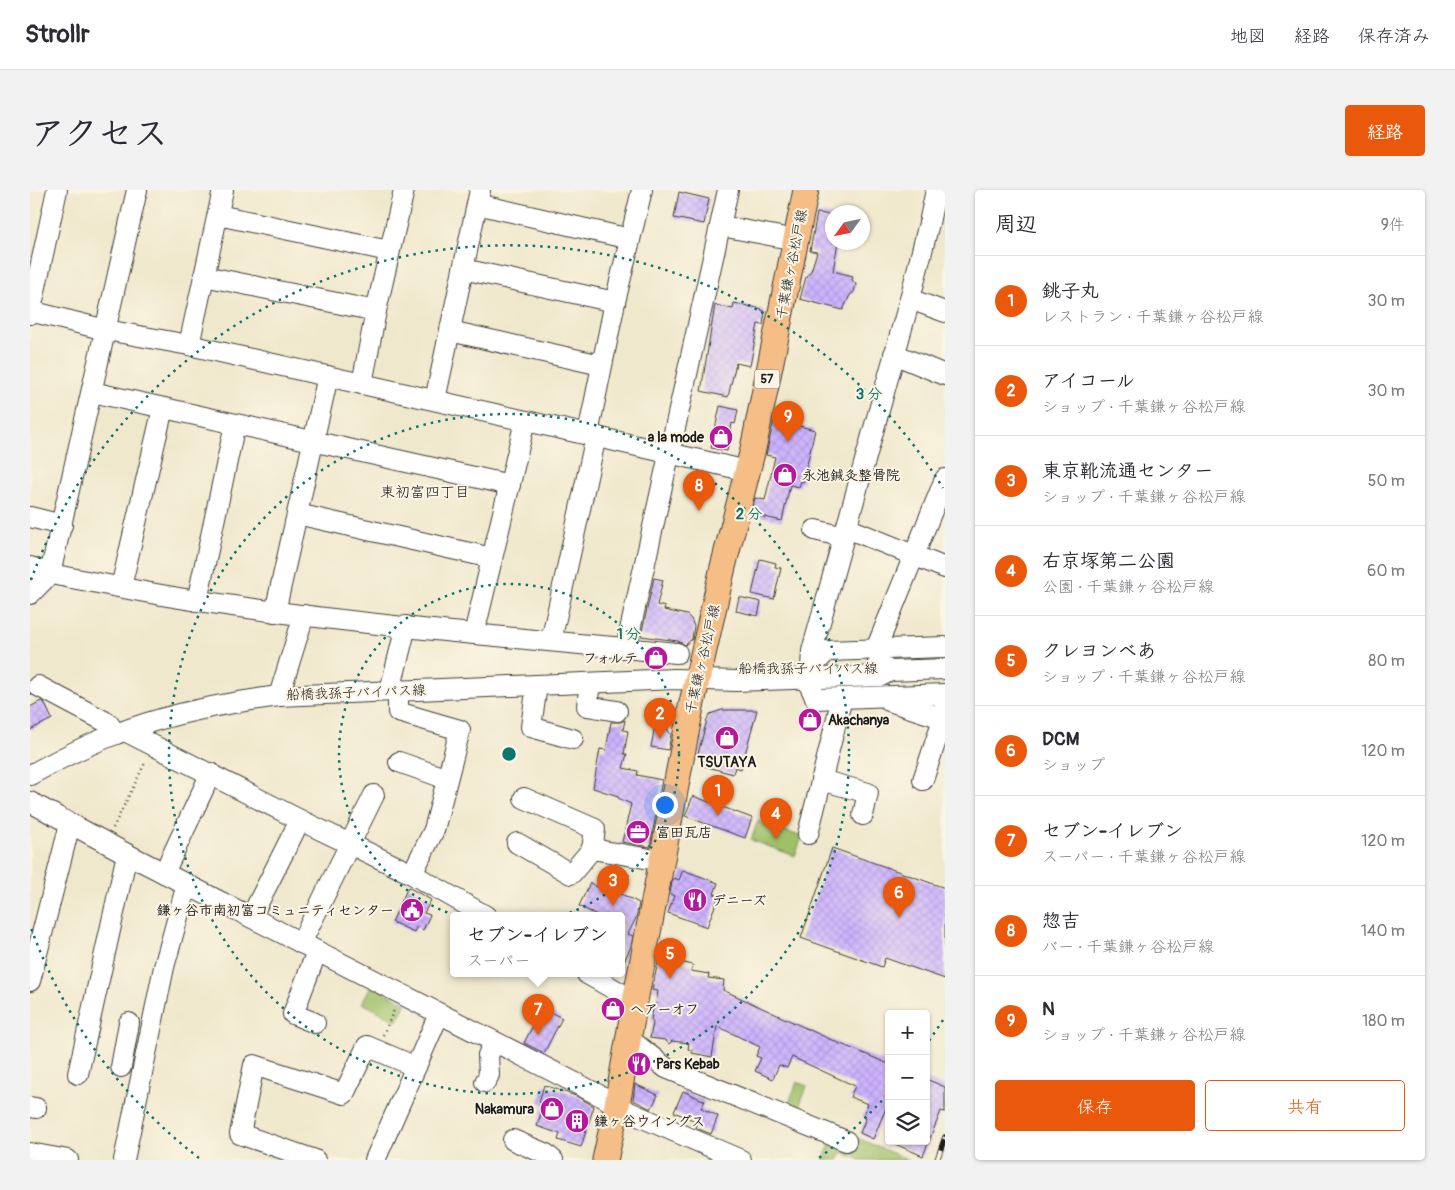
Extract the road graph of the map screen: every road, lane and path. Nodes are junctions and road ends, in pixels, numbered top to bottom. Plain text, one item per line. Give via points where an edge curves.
1 (57, 190) edge
2 (137, 190) edge
3 (224, 190) edge
4 (642, 190) edge
5 (726, 190) edge
6 (806, 190) edge
7 (936, 190) edge
8 (401, 191) edge
9 (478, 197) edge
10 (218, 215) junction
11 (721, 226) junction
12 (937, 226) edge
13 (630, 239) junction
14 (796, 240) junction
15 (38, 244) edge
16 (389, 250) junction
17 (463, 269) junction
18 (204, 276) junction
19 (910, 299) junction
20 (615, 302) junction
21 (30, 312) edge
22 (376, 312) junction
23 (945, 312) edge
24 (106, 330) junction
25 (450, 330) junction
26 (189, 345) junction
27 (894, 354) junction
28 (601, 365) junction
29 (945, 375) edge
30 (328, 376) junction
31 (362, 384) junction
32 (92, 392) junction
33 (435, 400) junction
34 (163, 408) junction
35 (525, 420) junction
36 (235, 424) junction
37 (592, 435) junction
38 (313, 441) junction
39 (670, 453) junction
40 (748, 471) junction
41 (945, 479) edge
42 (510, 485) junction
43 (297, 514) junction
44 (30, 517) edge
45 (62, 524) junction
46 (815, 530) dead end
47 (845, 532) junction
48 (914, 555) junction
49 (492, 558) junction
50 (30, 567) edge
51 (945, 568) edge
52 (50, 574) junction
53 (121, 587) junction
54 (30, 594) edge
55 (197, 601) junction
56 (275, 612) junction
57 (304, 616) junction
58 (406, 626) junction
59 (474, 634) junction
60 (551, 641) junction
61 (945, 647) edge
62 (626, 648) junction
63 (876, 649) junction
64 (677, 653) dead end
65 (945, 669) edge
66 (809, 673) junction
67 (697, 679) junction
68 (590, 683) junction
69 (537, 685) junction
70 (38, 686) dead end
71 (394, 691) junction
72 (945, 694) edge
73 (279, 696) junction
74 (842, 698) junction
75 (878, 698) junction
76 (945, 698) edge
77 (618, 712) dead end
78 (944, 719) edge
79 (121, 732) junction
80 (573, 739) dead end
81 (154, 744) junction
82 (399, 762) dead end
83 (210, 774) junction
84 (30, 775) edge
85 (447, 779) junction
86 (821, 780) junction
87 (922, 780) dead end
88 (374, 795) dead end
89 (524, 798) dead end
90 (30, 802) edge
91 (863, 815) dead end
92 (300, 820) junction
93 (70, 824) junction
94 (808, 834) dead end
95 (106, 843) junction
96 (518, 843) dead end
97 (349, 844) junction
98 (592, 849) junction
99 (127, 854) junction
100 (662, 861) junction
101 (164, 873) junction
102 (412, 874) junction
103 (187, 884) junction
104 (479, 912) edge
105 (251, 917) junction
106 (309, 947) junction
107 (34, 952) edge
108 (592, 977) edge
109 (30, 982) edge
110 (396, 992) junction
111 (635, 1001) junction
112 (439, 1014) junction
113 (129, 1023) dead end
114 (315, 1023) dead end
115 (628, 1038) junction
116 (494, 1042) junction
117 (125, 1043) junction
118 (148, 1047) junction
119 (376, 1050) junction
120 (416, 1067) junction
121 (121, 1068) dead end
122 (78, 1074) dead end
123 (485, 1082) dead end
124 (617, 1105) junction
125 (513, 1140) dead end
126 (846, 1141) dead end
127 (30, 1153) edge
128 (64, 1160) edge
129 (124, 1160) edge
130 (315, 1160) edge
131 (375, 1160) edge
132 (553, 1160) edge
133 (605, 1160) edge
134 (741, 1160) edge

1 - 15 street
2 - 24 street
3 - 10 street
4 - 13 street
5 - 11 street
6 - 14 main road, 千葉鎌ヶ谷松戸線 / 57
7 - 12 street
8 - 16 street
9 - 13 street
9 - 17 street
10 - 16 street
10 - 18 street
11 - 14 street
11 - 39 street
12 - 19 street
13 - 20 street
14 - 40 main road, 千葉鎌ヶ谷松戸線 / 57
15 - 21 street
16 - 22 street
17 - 20 street
17 - 25 street
18 - 22 street
18 - 26 street
19 - 23 street
19 - 27 street
20 - 28 street
21 - 24 street
22 - 31 street
24 - 26 street
24 - 32 street
25 - 28 street
25 - 33 street
26 - 30 street
27 - 29 street
27 - 47 street
28 - 37 street
30 - 31 street
30 - 38 street
31 - 33 street
32 - 34 street
32 - 45 street
33 - 35 street
34 - 36 street
34 - 53 street
35 - 37 street
35 - 42 street
36 - 38 street
36 - 55 street
37 - 39 street
37 - 60 street
38 - 42 street
38 - 43 street
39 - 40 street
39 - 62 street
40 - 67 main road, 千葉鎌ヶ谷松戸線 / 57
41 - 48 street
42 - 49 street
43 - 49 street
43 - 56 street
44 - 45 street
45 - 52 street
46 - 47 street
47 - 48 street
47 - 66 street via 812,651
48 - 51 street
48 - 63 street
49 - 59 street
50 - 52 street
52 - 53 street
52 - 54 street
53 - 55 street
55 - 56 street
56 - 57 street
57 - 58 street
57 - 73 street
58 - 59 street
58 - 71 street
59 - 60 street
60 - 62 street
61 - 63 street
62 - 64 street
63 - 66 street via 828,651
65 - 66 street, 船橋我孫子バイパス線 via 890,671 881,666
66 - 67 street, 船橋我孫子バイパス線 via 736,681
66 - 74 street via 816,699
67 - 68 street, 船橋我孫子バイパス線
67 - 100 main road, 千葉鎌ヶ谷松戸線 / 57
68 - 69 street, 船橋我孫子バイパス線
68 - 77 street via 587,706
69 - 71 street, 船橋我孫子バイパス線
69 - 80 street via 531,727
70 - 79 street
71 - 73 street, 船橋我孫子バイパス線
71 - 85 street via 398,712 460,730
72 - 75 street
73 - 79 street, 船橋我孫子バイパス線 via 187,713
74 - 75 street
74 - 86 street
75 - 78 street
76 - 78 street
78 - 87 street
79 - 81 street
79 - 84 street, 船橋我孫子バイパス線
81 - 83 street
81 - 95 path
82 - 85 street
83 - 92 street
83 - 101 street
85 - 102 street via 434,830
86 - 91 street via 868,793
86 - 94 street
88 - 97 street
89 - 98 street via 595,829
90 - 93 street
92 - 97 street
92 - 105 street
93 - 95 street
93 - 107 street
95 - 99 street
96 - 98 street via 571,874
97 - 102 street
97 - 106 street
98 - 100 street
99 - 101 street
99 - 122 street
100 - 111 main road, 千葉鎌ヶ谷松戸線 / 57
101 - 103 street
102 - 104 street
103 - 105 street
103 - 118 street via 164,967
105 - 106 street
106 - 110 street
106 - 114 street via 293,1014
107 - 109 street
108 - 111 street
110 - 112 street
110 - 119 path via 395,1007
111 - 115 main road, 千葉鎌ヶ谷松戸線 / 57
112 - 116 street
112 - 120 street
113 - 117 street
115 - 124 main road, 千葉鎌ヶ谷松戸線 / 57
115 - 126 street via 666,1068
116 - 123 street via 488,1055 489,1075
116 - 124 street
117 - 118 street
117 - 121 street
118 - 129 street
119 - 120 street
119 - 130 street via 367,1046 344,1094 254,1065 240,1134
120 - 131 street
124 - 133 main road, 千葉鎌ヶ谷松戸線 / 57
124 - 134 street
125 - 132 street
127 - 128 street

